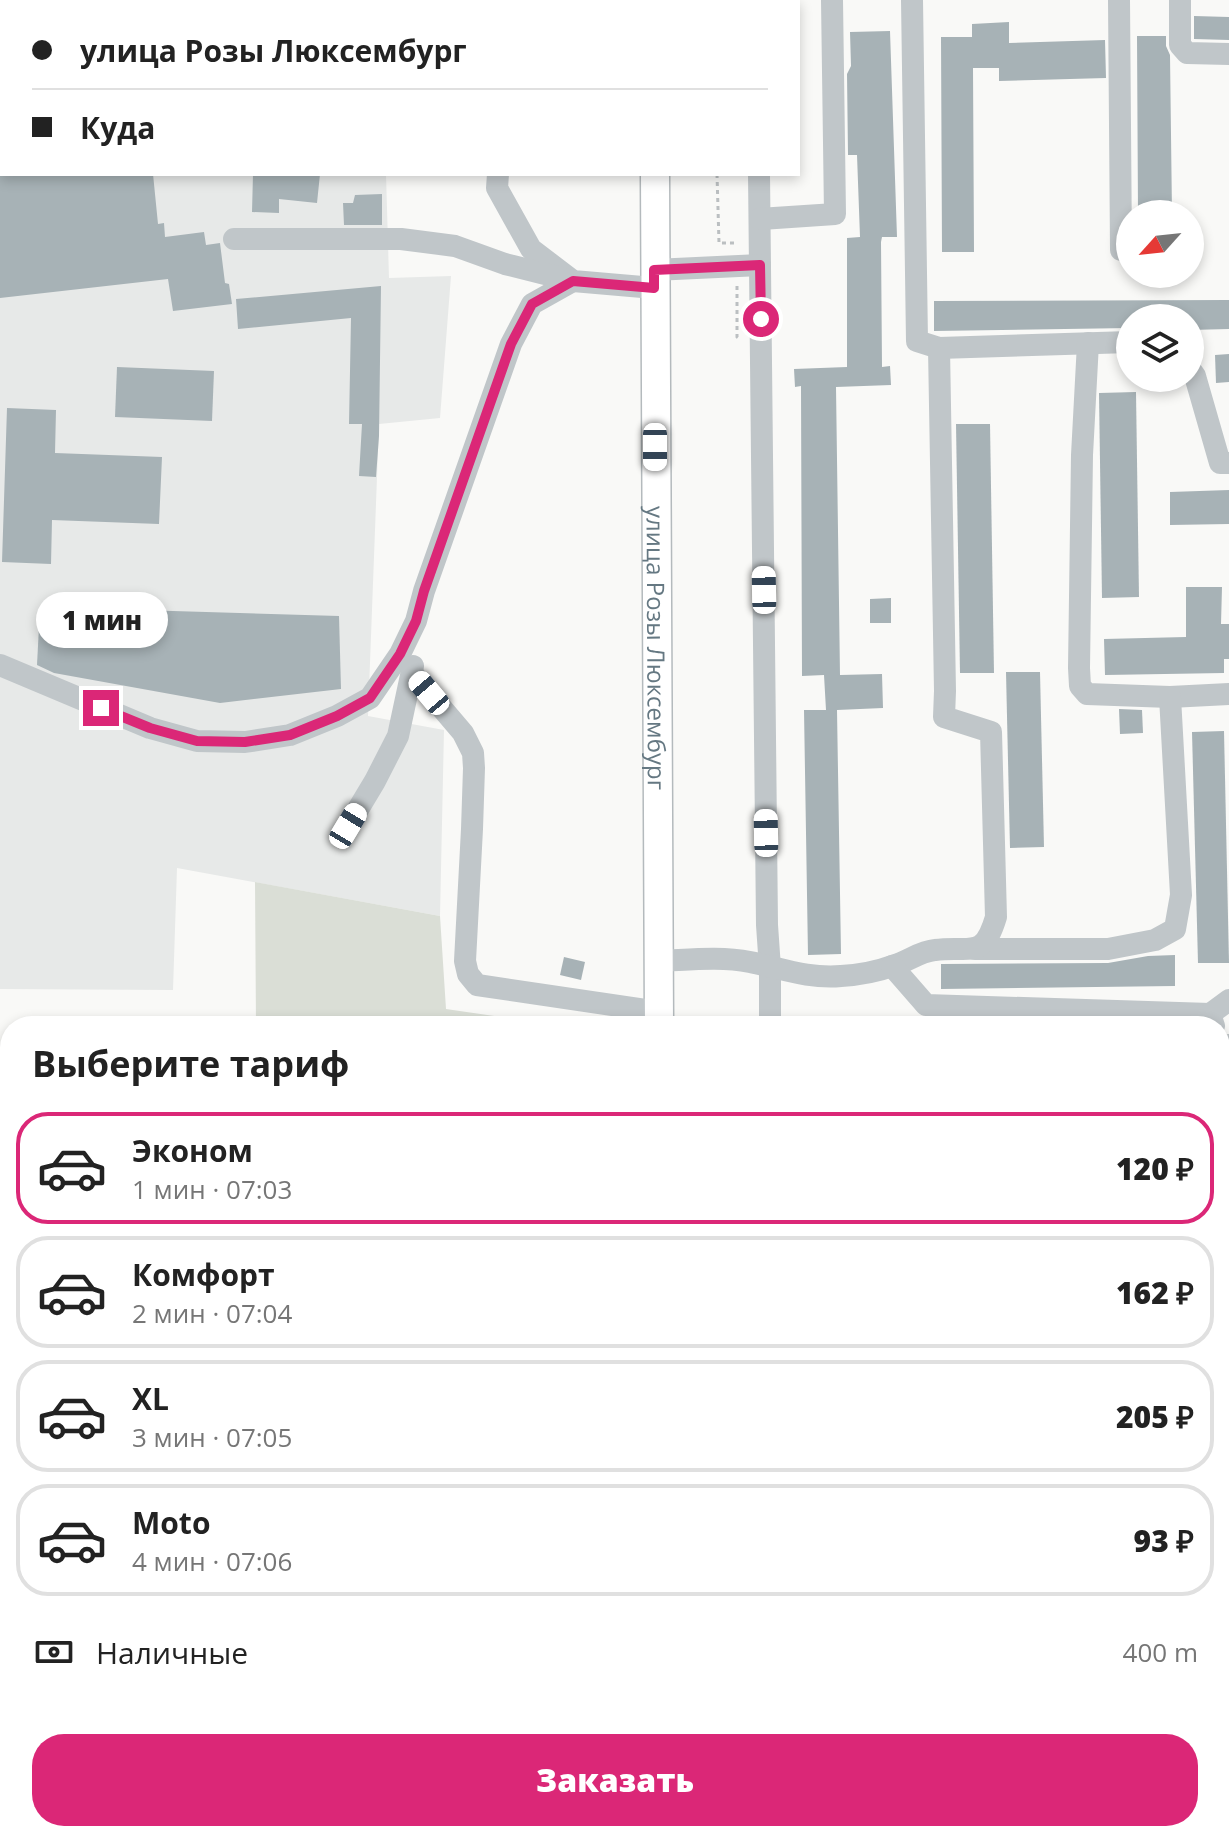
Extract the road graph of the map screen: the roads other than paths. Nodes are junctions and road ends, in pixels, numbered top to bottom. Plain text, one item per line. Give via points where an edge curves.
1 (832, 0) edge
2 (912, 0) edge
3 (1119, 0) edge
4 (1180, 0) edge
5 (1229, 54) edge
6 (655, 176) edge
7 (759, 176) edge
8 (494, 179) edge
9 (1121, 200) edge
10 (760, 219) junction
11 (234, 239) dead end
12 (760, 265) junction
13 (654, 279) junction
14 (573, 281) junction
15 (1116, 342) edge
16 (1088, 343) junction
17 (939, 348) junction
18 (1200, 392) edge
19 (1229, 463) edge
20 (416, 621) junction
21 (0, 665) edge
22 (412, 673) junction
23 (1229, 694) edge
24 (1170, 697) junction
25 (348, 826) dead end
26 (975, 949) junction
27 (658, 961) junction
28 (892, 966) junction
29 (770, 968) junction
30 (1229, 1000) edge
31 (643, 1016) edge
32 (659, 1016) edge
33 (770, 1016) edge
34 (1136, 1016) edge
35 (1215, 1016) edge

1 - 10 street via 835,214
2 - 17 street via 917,341
3 - 9 street
4 - 5 street via 1180,45 1187,53
6 - 13 main road, улица Розы Люксембург
7 - 10 street
8 - 14 street via 531,249
10 - 12 street
11 - 14 street via 401,239 455,246
12 - 13 street
12 - 29 street
13 - 14 street
13 - 27 main road, улица Розы Люксембург
14 - 20 street via 532,304 511,344
15 - 16 street
16 - 17 street
16 - 24 street via 1080,686 1087,694
17 - 26 street via 944,717 991,732 996,917 991,935
18 - 19 street via 1220,463
20 - 21 street via 370,698 290,735 245,742 197,741 150,728
20 - 22 street
22 - 25 street via 398,736
22 - 31 street via 463,733 473,753 468,974 477,985
23 - 24 street
24 - 26 street via 1181,895 1175,929 1155,940 1108,949
26 - 28 street via 932,950
27 - 29 street via 714,958
27 - 32 main road, улица Розы Люксембург
28 - 29 street via 840,977
28 - 34 street via 926,1005
29 - 33 street
30 - 35 street

